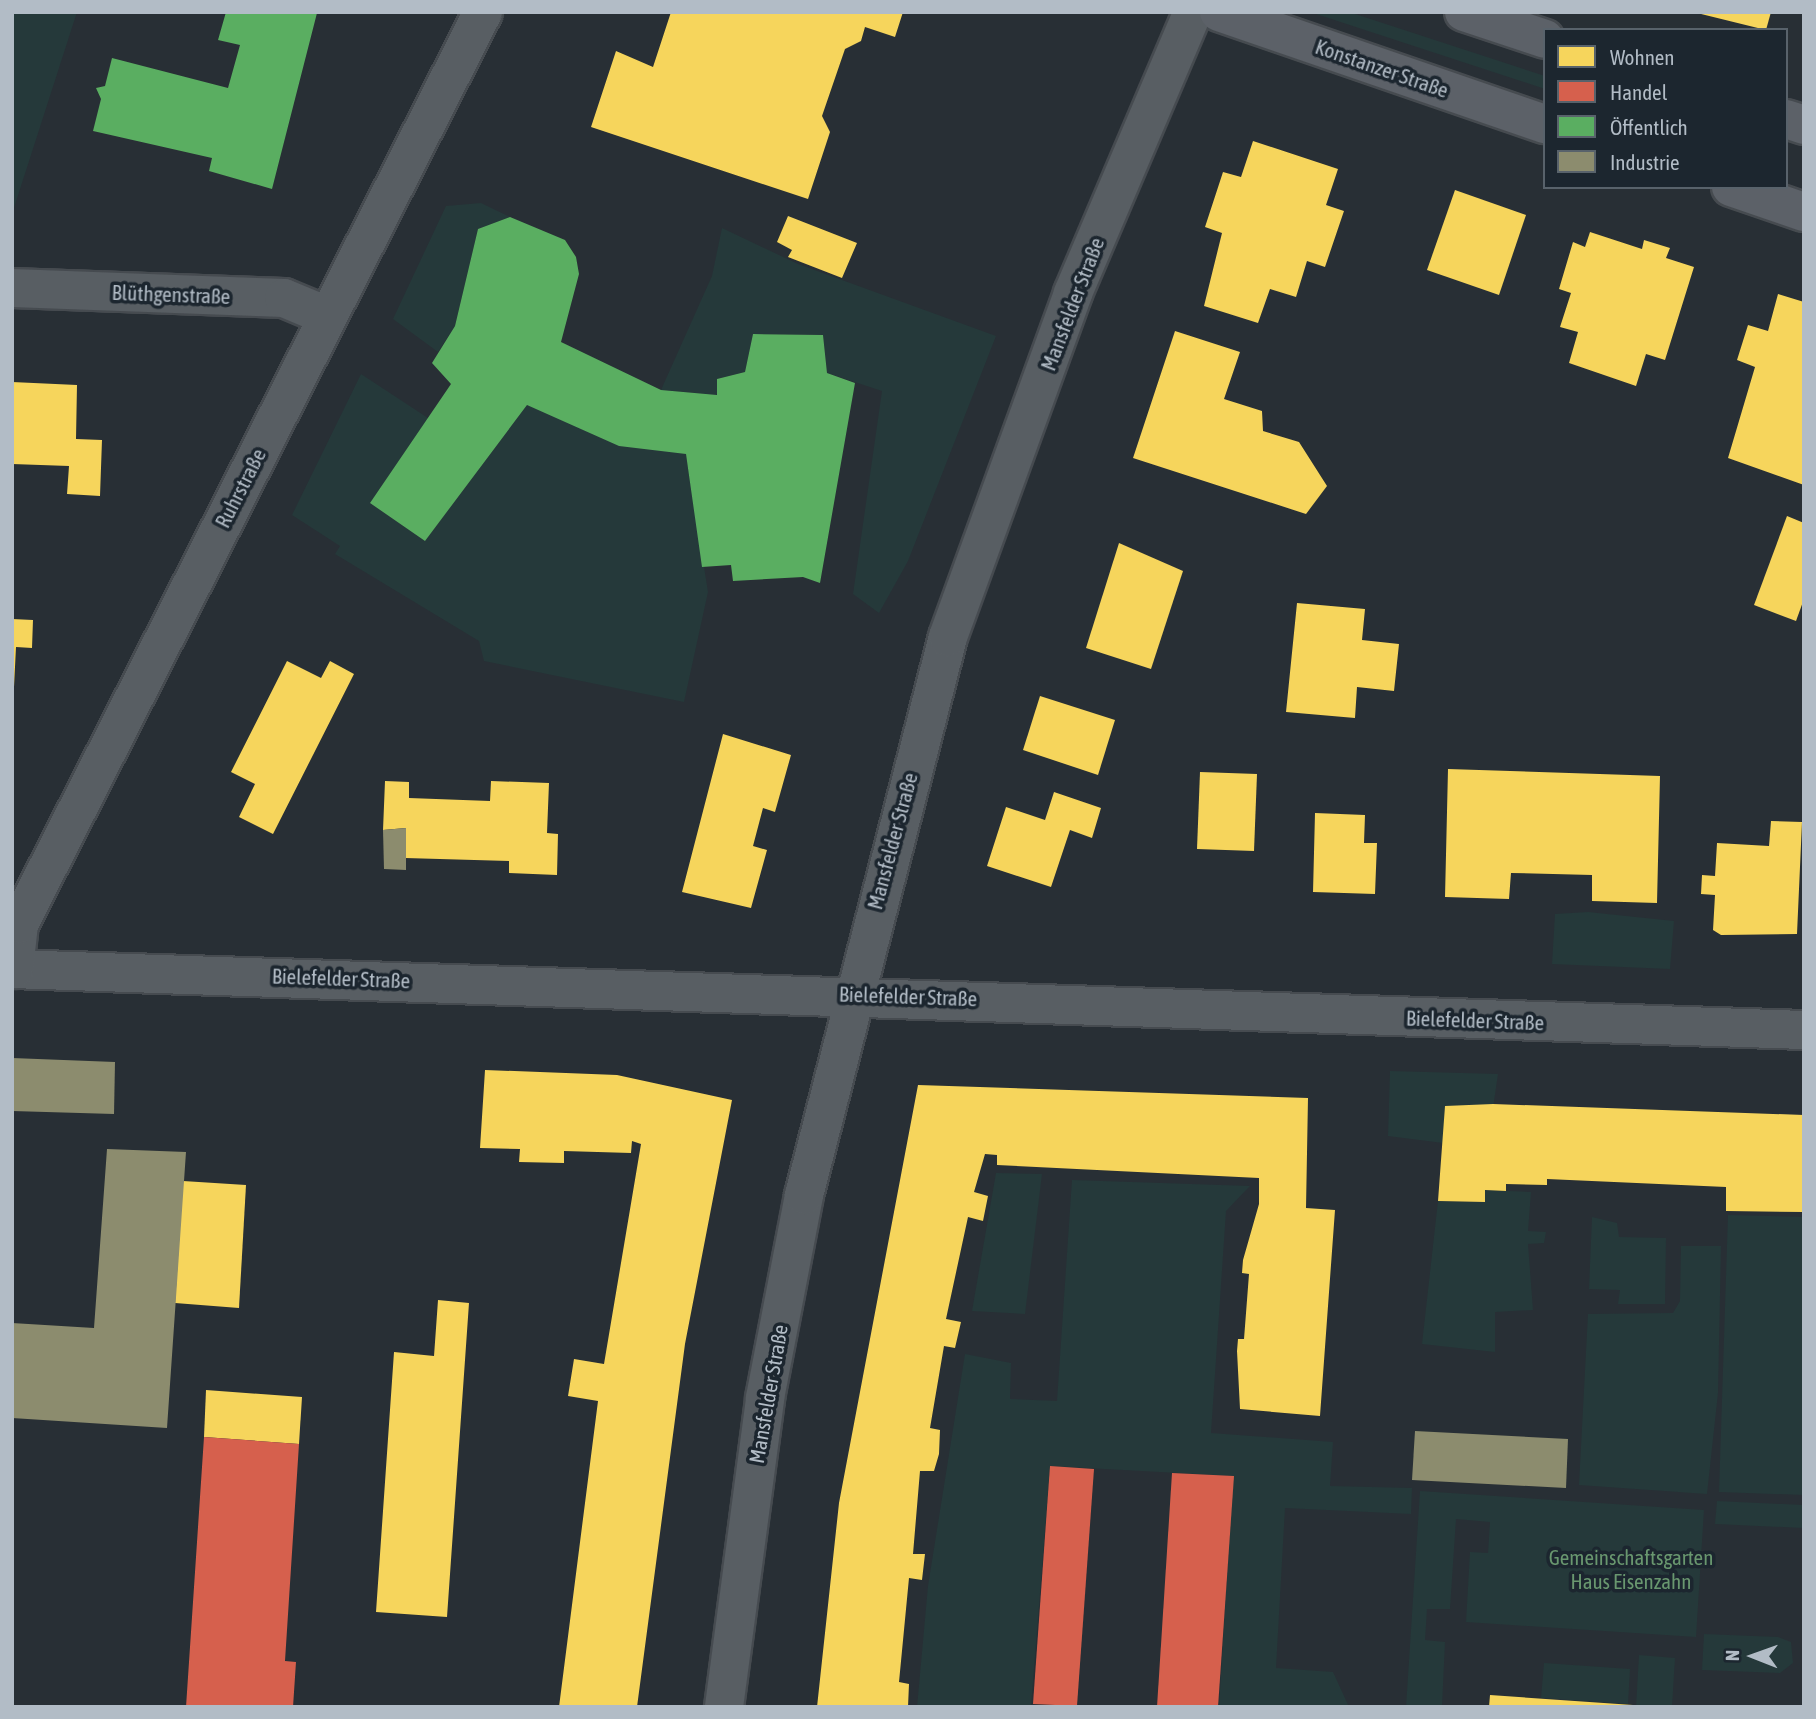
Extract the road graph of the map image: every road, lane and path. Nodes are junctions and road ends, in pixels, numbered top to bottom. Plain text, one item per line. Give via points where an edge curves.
1 (483, 12) edge
2 (1193, 12) edge
3 (1219, 12) edge
4 (1464, 12) edge
5 (1543, 38) edge
6 (1543, 123) edge
7 (1737, 189) edge
8 (1804, 212) edge
9 (12, 288) edge
10 (327, 316) junction
11 (13, 969) edge
12 (851, 993) junction
13 (1804, 1030) edge
14 (724, 1707) edge

1 - 10 street, Ruhrstraße
2 - 12 street, Mansfelder Straße via 1073,293 948,637
3 - 6 main road, Konstanzer Straße
4 - 5 main road
7 - 8 main road
9 - 10 street, Blüthgenstraße via 285,298
10 - 11 street, Ruhrstraße via 19,924
11 - 12 street, Bielefelder Straße
12 - 13 street, Bielefelder Straße
12 - 14 street, Mansfelder Straße via 765,1398

